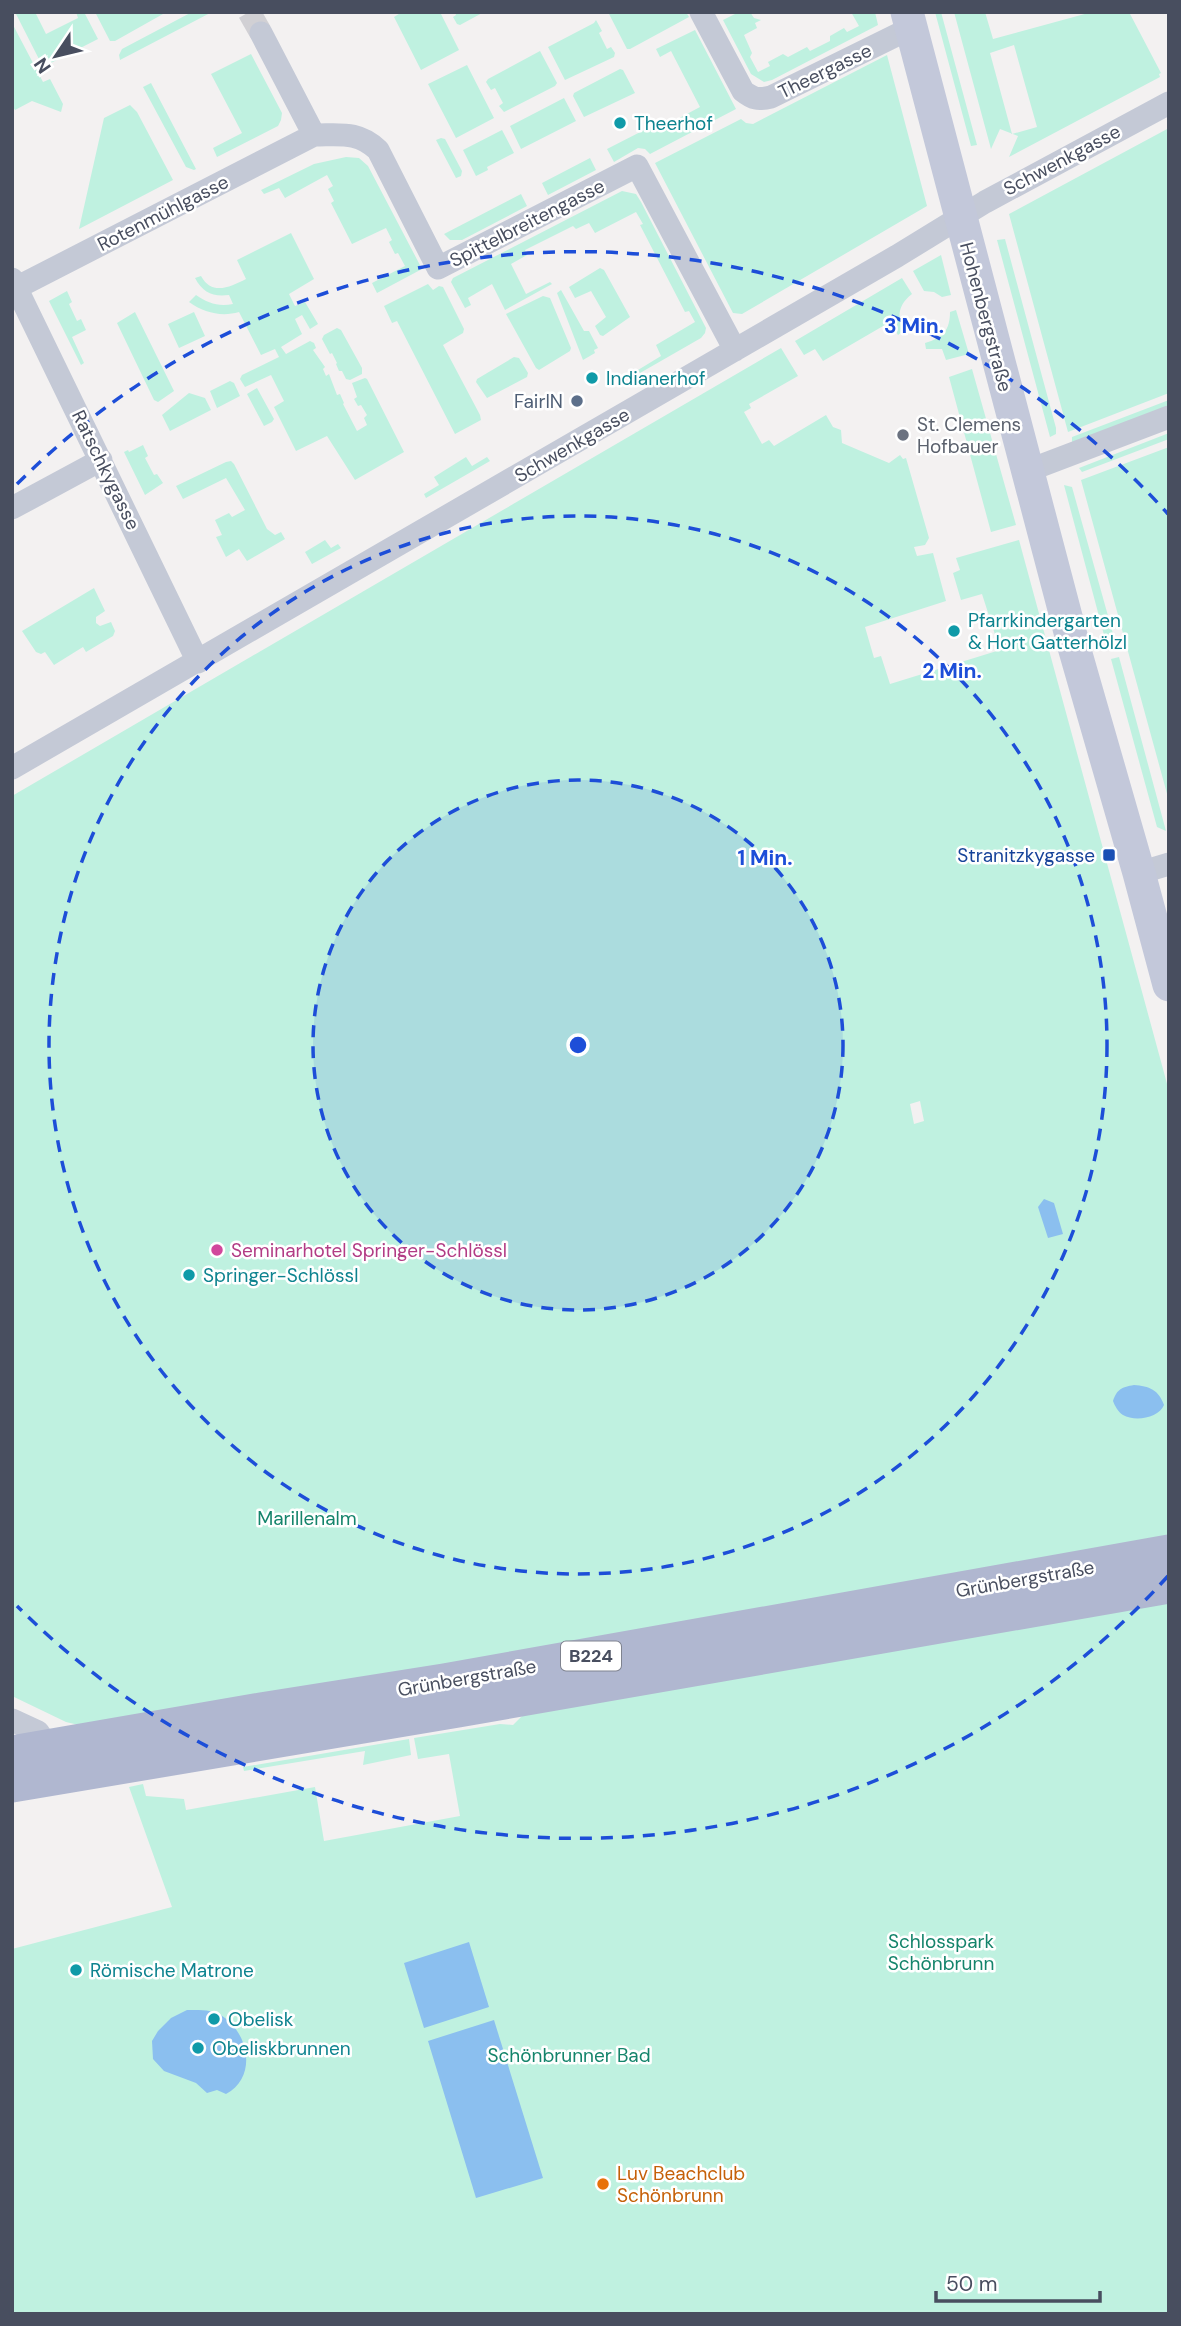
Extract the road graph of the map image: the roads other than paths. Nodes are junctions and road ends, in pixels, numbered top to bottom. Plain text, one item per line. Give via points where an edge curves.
1 (701, 12) edge
2 (909, 20) edge
3 (261, 33) tunnel mouth
4 (1169, 103) edge
5 (314, 135) junction
6 (959, 217) junction
7 (14, 286) edge
8 (734, 350) junction
9 (1169, 417) edge
10 (102, 460) junction
11 (1027, 471) junction
12 (12, 508) edge
13 (198, 662) junction
14 (12, 768) edge
15 (1154, 869) edge
16 (1169, 985) edge
17 (1169, 1553) edge
18 (1169, 1584) edge
19 (12, 1720) edge
20 (49, 1748) junction
21 (12, 1754) edge
22 (12, 1784) edge

1 - 2 street, Theergasse via 743,91 762,100
2 - 6 street, Hohenbergstraße
3 - 5 street
4 - 6 street, Schwenkgasse
5 - 7 street, Rotenmühlgasse
5 - 8 street, Spittelbreitengasse via 355,135 378,150 438,268 637,166
6 - 8 street, Schwenkgasse
6 - 11 street, Hohenbergstraße
7 - 10 street, Ratschkygasse
8 - 13 street, Schwenkgasse
9 - 11 street
10 - 12 street
10 - 13 street, Ratschkygasse
11 - 15 street, Hohenbergstraße via 1074,647
13 - 14 street, Schwenkgasse
15 - 16 street, Hohenbergstraße
17 - 20 main road, Grünbergstraße / B224
18 - 22 main road, Grünbergstraße / B224
19 - 20 street via 38,1732
20 - 21 main road, Grünbergstraße / B224

